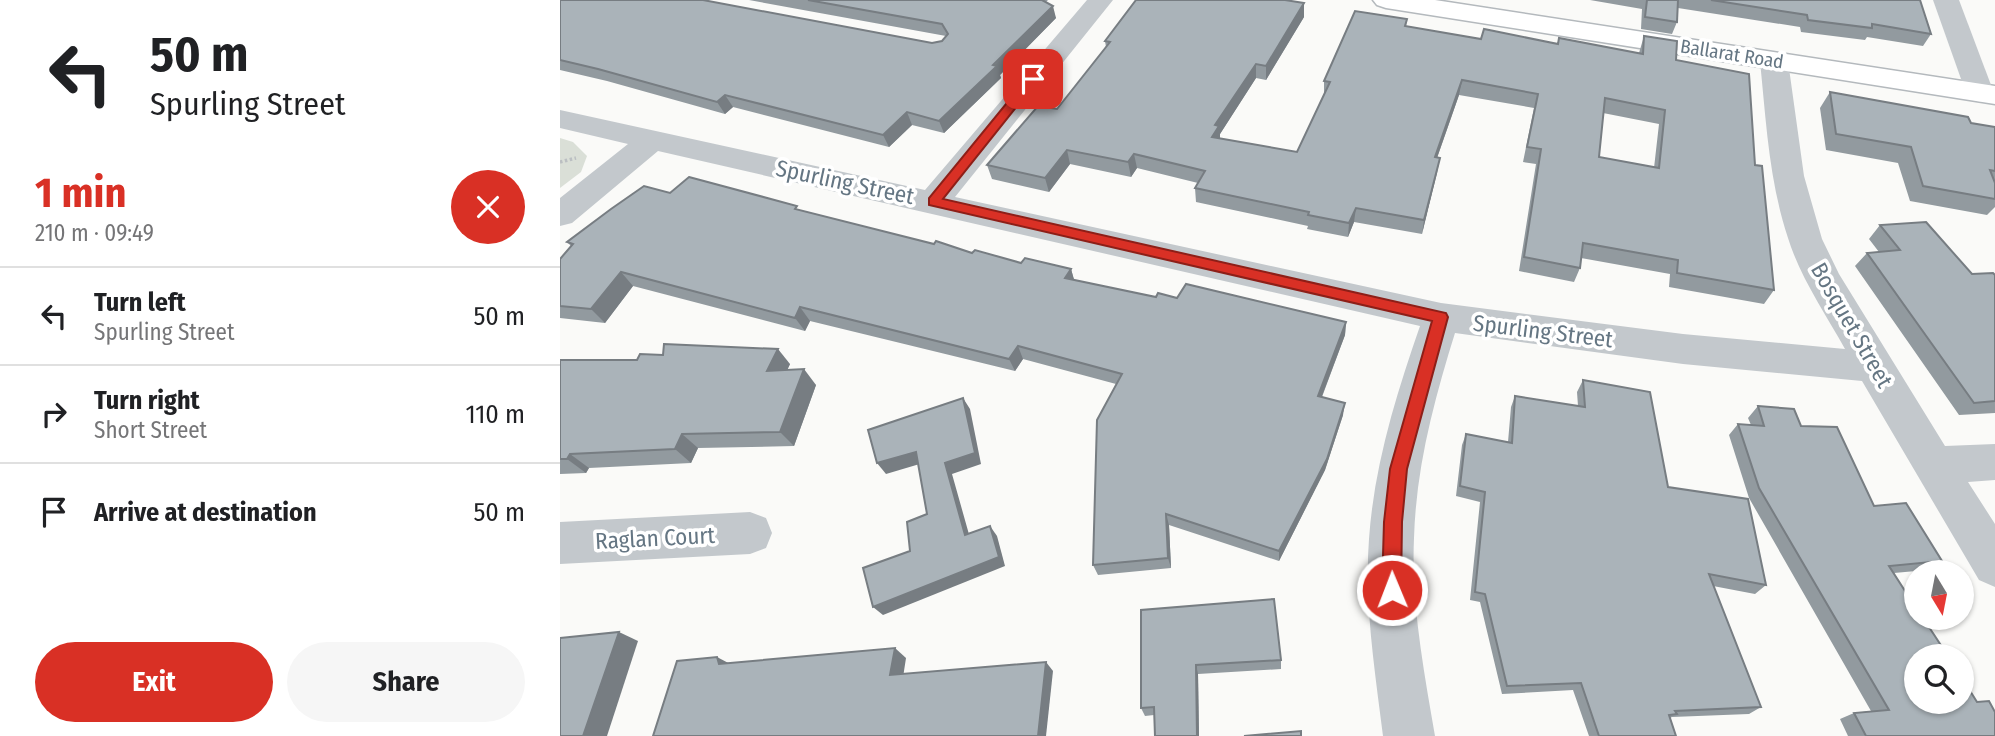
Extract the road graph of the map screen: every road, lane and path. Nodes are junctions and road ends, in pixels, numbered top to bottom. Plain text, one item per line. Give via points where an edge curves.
1 (1100, 0) edge
2 (1386, 0) edge
3 (1946, 0) edge
4 (1774, 61) junction
5 (1988, 94) edge
6 (560, 119) edge
7 (652, 140) junction
8 (933, 202) junction
9 (560, 215) edge
10 (1441, 317) junction
11 (1874, 367) junction
12 (1995, 462) edge
13 (1935, 465) junction
14 (750, 533) dead end
15 (560, 543) edge
16 (1995, 565) edge
17 (1409, 736) edge

1 - 8 street
2 - 4 highway, Ballarat Road
3 - 5 street
4 - 5 highway, Ballarat Road
4 - 11 street, Bosquet Street via 1788,176 1805,239
6 - 7 street, Spurling Street
7 - 8 street, Spurling Street
7 - 9 street
8 - 10 street, Spurling Street
10 - 11 street, Spurling Street via 1683,349
10 - 17 street via 1399,469 1393,522 1394,630
11 - 13 street, Bosquet Street
12 - 13 street
13 - 16 street, Bosquet Street
14 - 15 street, Raglan Court

